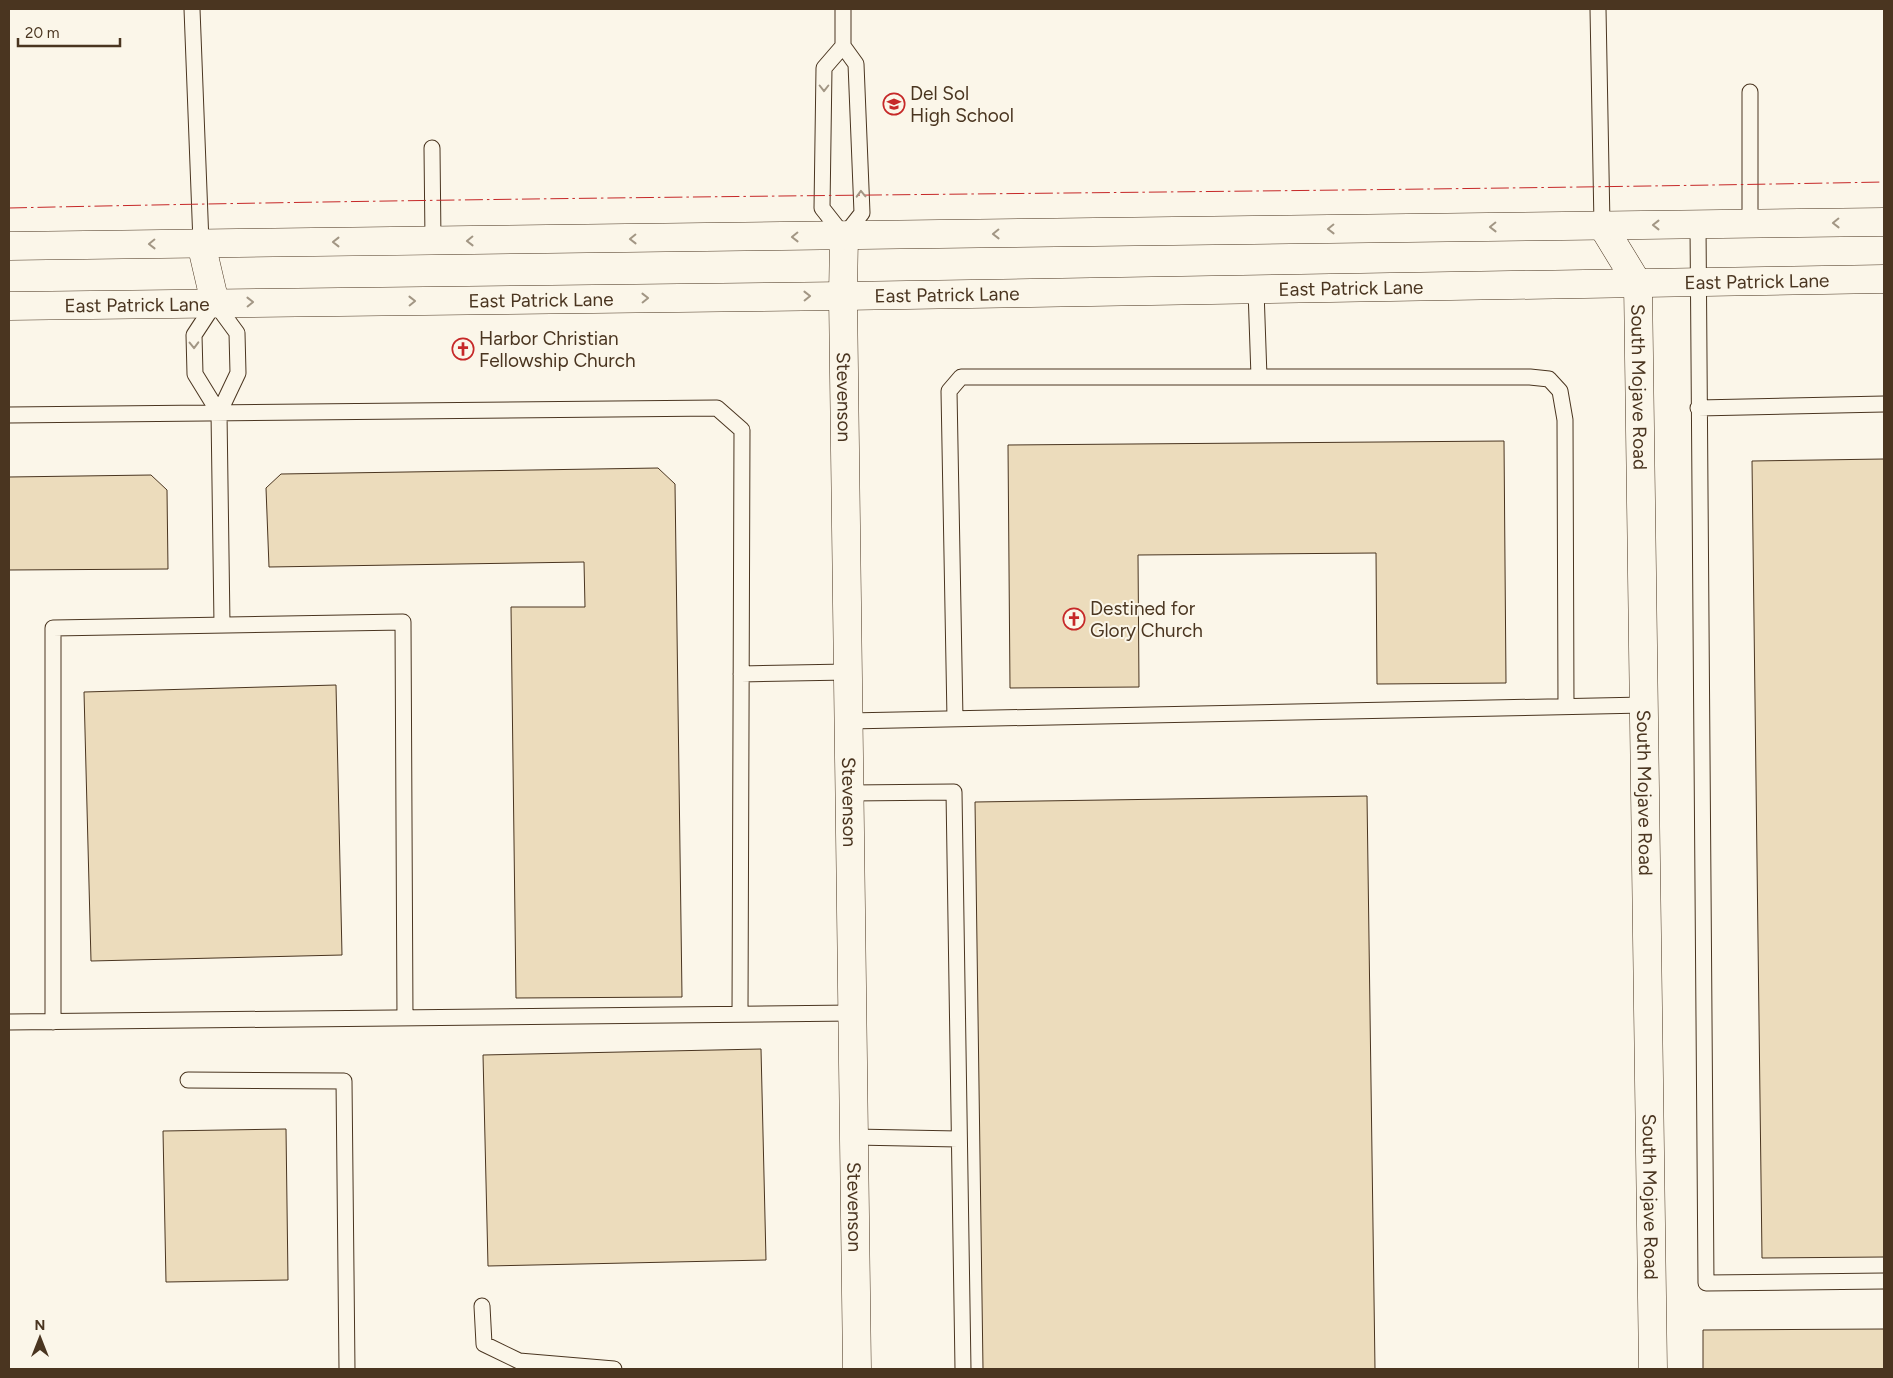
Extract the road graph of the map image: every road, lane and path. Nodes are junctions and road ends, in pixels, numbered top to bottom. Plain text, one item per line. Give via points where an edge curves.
1 (192, 9) edge
2 (843, 9) edge
3 (1598, 9) edge
4 (843, 46) junction
5 (1750, 92) dead end
6 (432, 148) dead end
7 (1884, 222) edge
8 (1750, 224) junction
9 (1602, 225) junction
10 (1698, 225) junction
11 (844, 236) junction
12 (433, 241) junction
13 (201, 243) junction
14 (9, 246) edge
15 (1884, 279) edge
16 (1698, 282) junction
17 (1638, 284) junction
18 (1256, 290) junction
19 (843, 296) junction
20 (215, 303) junction
21 (9, 306) edge
22 (1259, 377) junction
23 (1884, 404) edge
24 (1698, 408) junction
25 (219, 413) junction
26 (9, 415) edge
27 (222, 624) junction
28 (848, 672) junction
29 (741, 674) junction
30 (1644, 705) junction
31 (1566, 706) junction
32 (955, 719) junction
33 (849, 721) junction
34 (850, 793) junction
35 (852, 1012) junction
36 (740, 1014) junction
37 (405, 1018) junction
38 (9, 1022) edge
39 (53, 1022) junction
40 (188, 1080) dead end
41 (854, 1137) junction
42 (958, 1140) junction
43 (1884, 1281) edge
44 (482, 1306) dead end
45 (347, 1369) edge
46 (614, 1369) edge
47 (857, 1369) edge
48 (963, 1369) edge
49 (1654, 1369) edge

1 - 13 lane
2 - 4 lane
3 - 9 lane
11 -> 4 lane via 862,213 856,64
4 -> 11 lane via 824,68 822,208
5 - 8 lane
6 - 12 lane
7 -> 8 main road
8 - 10 main road
10 -> 9 main road
9 -> 11 main road
9 - 17 main road, South Mojave Road
10 - 16 lane
11 -> 12 main road
11 - 19 main road, Stevenson
12 -> 13 main road
13 -> 14 main road
13 - 20 main road
15 - 16 main road, East Patrick Lane
16 - 17 main road, East Patrick Lane
16 - 24 lane
17 - 18 main road, East Patrick Lane
17 - 30 main road, South Mojave Road
18 - 19 main road, East Patrick Lane
18 - 22 lane
20 -> 19 main road, East Patrick Lane
19 - 28 main road, Stevenson
20 - 21 main road, East Patrick Lane
20 - 25 lane via 237,333 238,373
20 -> 25 lane via 194,335 195,374
22 - 31 lane via 1549,379 1560,391 1565,420
22 - 32 lane via 961,377 949,390
23 - 24 lane
24 - 43 lane via 1706,1284
25 - 26 lane
25 - 27 lane
25 - 29 lane via 717,408 742,430
27 - 37 lane via 404,622
27 - 39 lane via 53,628
28 - 29 lane
28 - 33 main road, Stevenson
29 - 36 lane
30 - 31 lane
30 - 49 main road, South Mojave Road
31 - 32 lane
32 - 33 lane
33 - 34 main road, Stevenson
34 - 35 main road, Stevenson
34 - 42 lane via 954,792
35 - 36 lane
35 - 41 main road, Stevenson
36 - 37 lane
37 - 39 lane
38 - 39 lane
40 - 45 lane via 344,1081
41 - 42 lane
41 - 47 main road, Stevenson
42 - 48 lane
44 - 46 lane via 484,1344 519,1361

